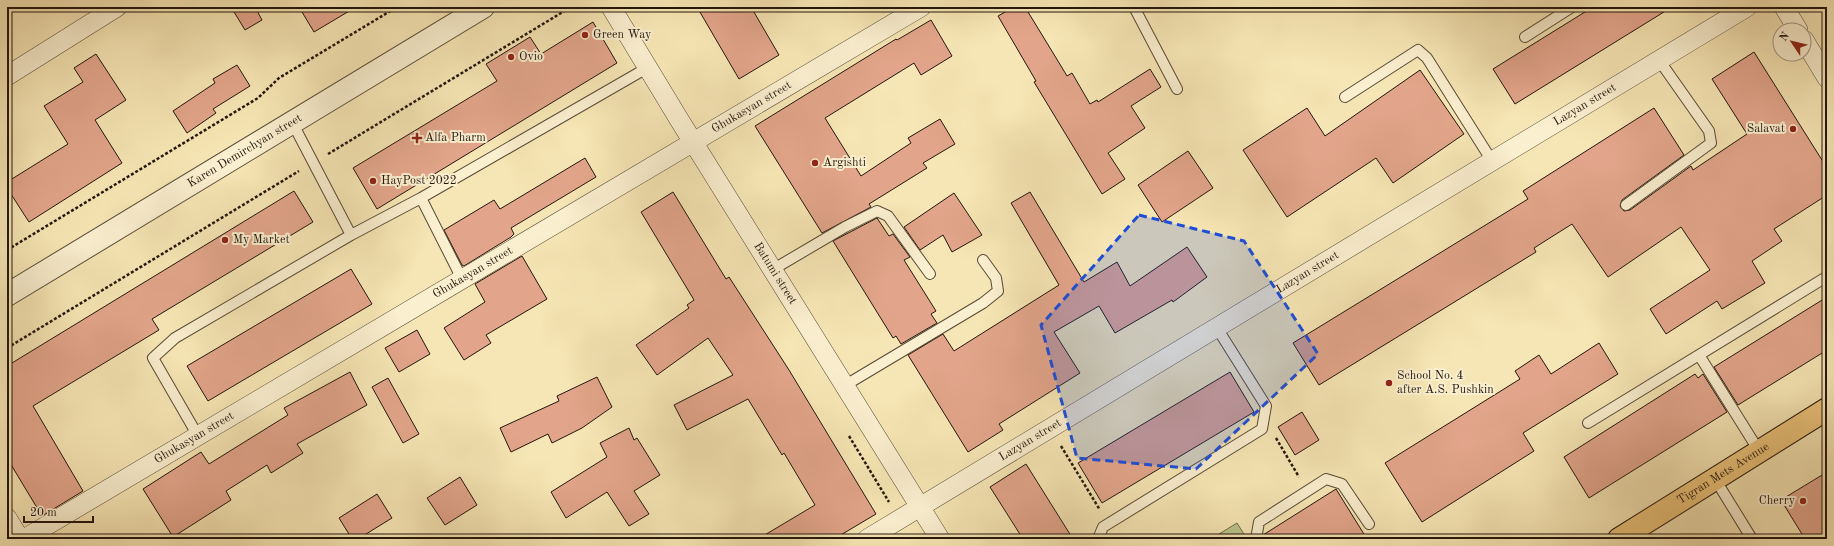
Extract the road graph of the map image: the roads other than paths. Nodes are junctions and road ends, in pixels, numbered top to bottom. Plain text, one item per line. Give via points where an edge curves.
1 (117, 7) edge
2 (483, 7) edge
3 (611, 7) edge
4 (921, 7) edge
5 (1134, 7) edge
6 (1572, 7) edge
7 (1747, 7) edge
8 (1784, 7) edge
9 (1793, 22) edge
10 (1525, 37) dead end
11 (1812, 53) edge
12 (1659, 60) junction
13 (648, 68) junction
14 (7, 76) edge
15 (1827, 78) edge
16 (1177, 89) dead end
17 (1345, 97) dead end
18 (292, 122) junction
19 (693, 142) junction
20 (1492, 161) junction
21 (421, 198) junction
22 (1626, 205) dead end
23 (351, 235) junction
24 (983, 260) dead end
25 (772, 270) junction
26 (930, 274) dead end
27 (462, 279) junction
28 (1823, 279) dead end
29 (7, 295) edge
30 (1217, 328) junction
31 (1699, 355) junction
32 (844, 386) junction
33 (1827, 409) edge
34 (1588, 424) dead end
35 (198, 436) junction
36 (1759, 451) junction
37 (1716, 479) junction
38 (920, 508) junction
39 (7, 518) edge
40 (1369, 524) dead end
41 (1630, 536) edge
42 (20, 539) edge
43 (24, 539) edge
44 (867, 539) edge
45 (940, 539) edge
46 (1098, 539) edge
47 (1256, 539) edge
48 (1752, 539) edge

1 - 14 street
2 - 18 street, Karen Demirchyan street
3 - 13 street, Batumi street
4 - 19 street, Ghukasyan street
5 - 16 lane
6 - 10 lane
7 - 12 street, Lazyan street
8 - 9 street
11 - 15 street
12 - 20 street, Lazyan street
12 - 22 lane via 1709,131 1711,143
13 - 19 street, Batumi street
13 - 21 lane
17 - 20 lane via 1418,50 1427,58
18 - 23 lane
18 - 29 street, Karen Demirchyan street
19 - 25 street, Batumi street
19 - 27 street, Ghukasyan street
20 - 30 street, Lazyan street
21 - 23 lane
21 - 27 lane
23 - 35 lane via 175,338 153,358
24 - 32 lane via 996,278 998,291
25 - 26 lane via 845,226 878,211 888,216
25 - 32 street, Batumi street
27 - 35 street, Ghukasyan street
28 - 31 lane
30 - 38 street, Lazyan street
30 - 46 lane via 1266,406 1262,429 1103,527
31 - 34 lane
31 - 36 lane
32 - 38 street, Batumi street
33 - 36 main road, Tigran Mets Avenue
35 - 43 street, Ghukasyan street
36 - 37 main road, Tigran Mets Avenue
37 - 41 main road, Tigran Mets Avenue
37 - 48 lane
38 - 44 street, Lazyan street
38 - 45 street, Batumi street
39 - 42 street
40 - 47 lane via 1342,484 1326,479 1259,522

